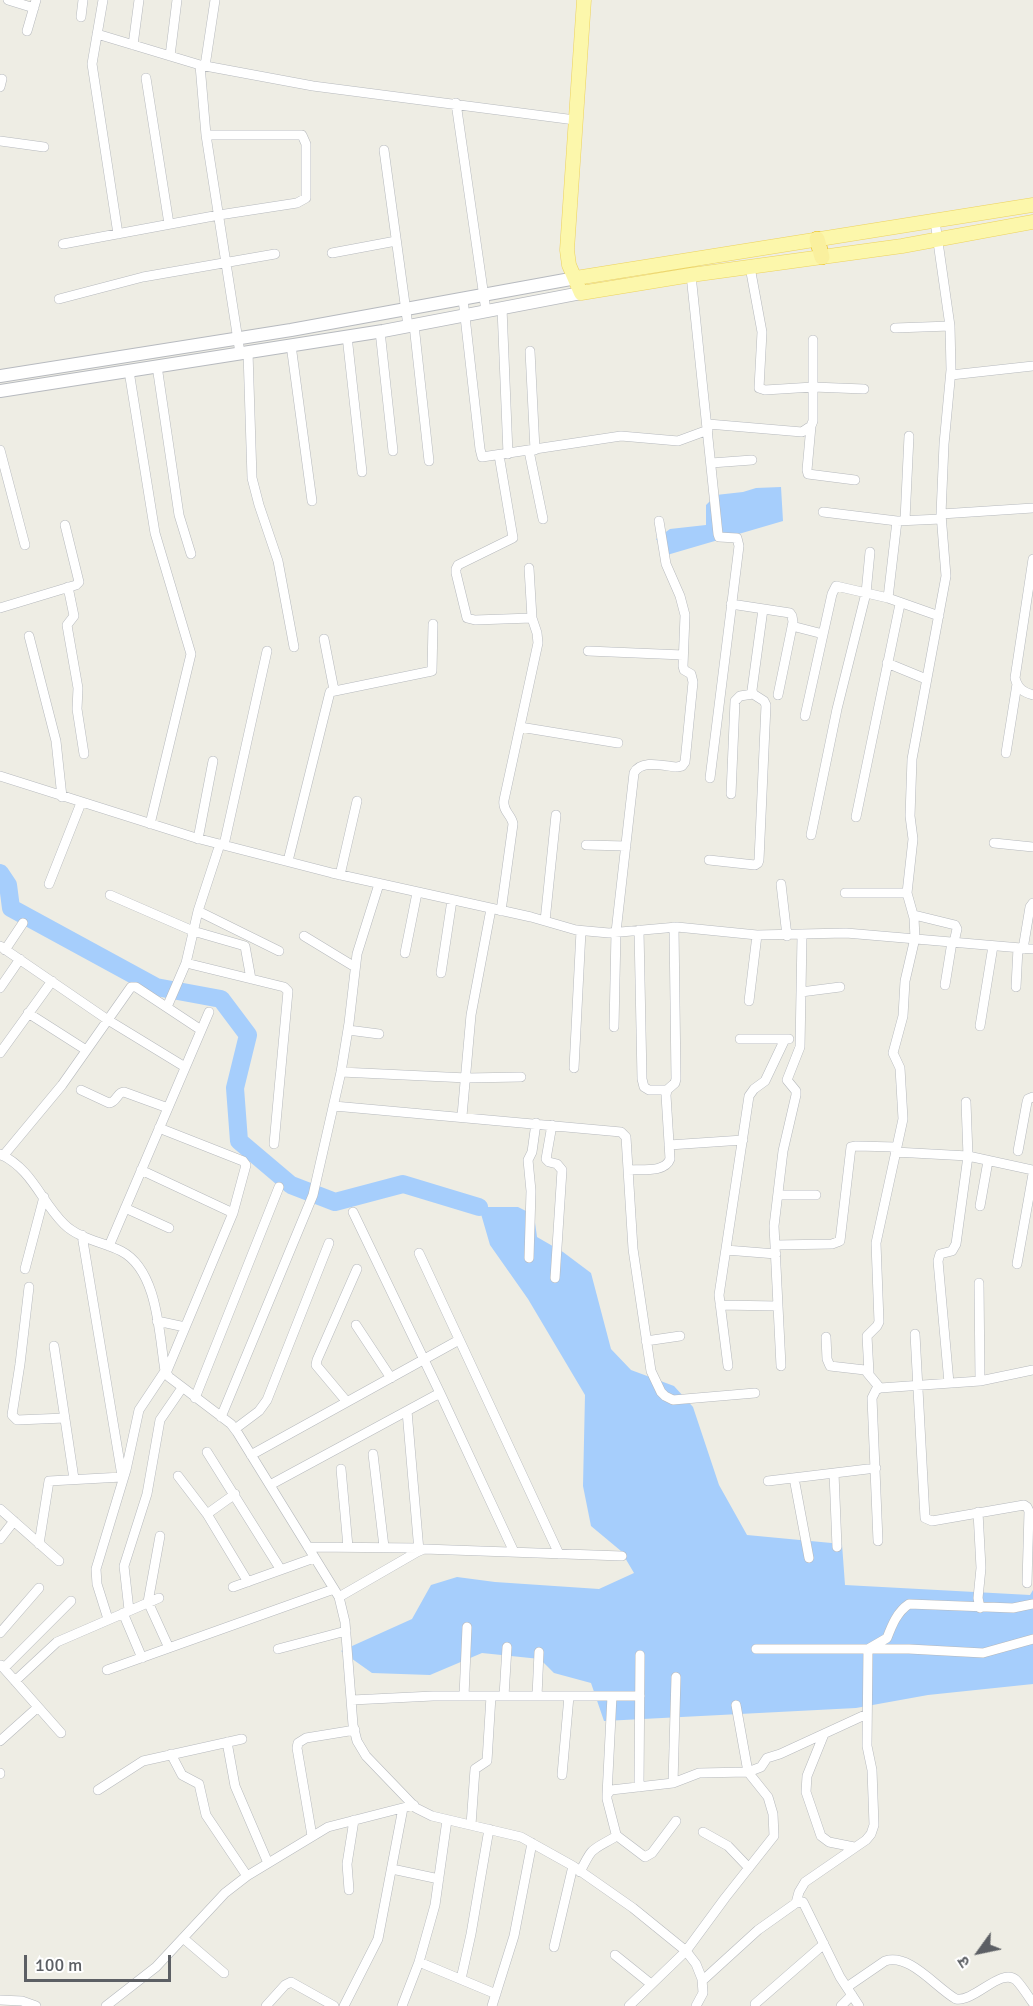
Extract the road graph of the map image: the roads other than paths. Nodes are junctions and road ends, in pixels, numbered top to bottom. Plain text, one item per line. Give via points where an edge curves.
1 (8, 0) edge
2 (83, 0) edge
3 (103, 0) edge
4 (139, 0) edge
5 (177, 0) edge
6 (215, 0) edge
7 (584, 0) edge
8 (35, 4) edge
9 (81, 17) dead end
10 (27, 31) dead end
11 (98, 34) junction
12 (133, 45) junction
13 (170, 56) junction
14 (202, 65) junction
15 (146, 78) dead end
16 (456, 103) junction
17 (575, 120) junction
18 (206, 135) junction
19 (0, 141) edge
20 (44, 147) dead end
21 (384, 150) dead end
22 (1033, 205) edge
23 (219, 215) junction
24 (934, 221) junction
25 (1033, 222) edge
26 (169, 225) junction
27 (118, 234) junction
28 (817, 239) junction
29 (936, 239) junction
30 (396, 241) junction
31 (63, 244) dead end
32 (275, 254) dead end
33 (332, 254) dead end
34 (822, 257) junction
35 (226, 262) junction
36 (750, 267) junction
37 (691, 275) junction
38 (576, 278) junction
39 (581, 293) junction
40 (484, 295) junction
41 (59, 299) dead end
42 (463, 299) junction
43 (502, 308) junction
44 (405, 309) junction
45 (486, 311) junction
46 (465, 315) junction
47 (411, 326) junction
48 (950, 326) junction
49 (895, 328) dead end
50 (380, 331) junction
51 (348, 336) junction
52 (238, 338) junction
53 (813, 340) dead end
54 (291, 345) junction
55 (530, 351) dead end
56 (244, 353) junction
57 (157, 366) junction
58 (1033, 366) edge
59 (129, 371) junction
60 (951, 375) junction
61 (0, 376) edge
62 (813, 387) junction
63 (864, 389) dead end
64 (0, 391) edge
65 (811, 426) junction
66 (708, 427) junction
67 (909, 436) dead end
68 (0, 450) edge
69 (532, 450) junction
70 (393, 451) dead end
71 (503, 455) junction
72 (752, 460) dead end
73 (429, 461) dead end
74 (711, 463) junction
75 (363, 472) dead end
76 (855, 480) dead end
77 (312, 501) dead end
78 (1033, 508) edge
79 (823, 512) dead end
80 (941, 517) junction
81 (543, 519) dead end
82 (659, 521) dead end
83 (901, 521) junction
84 (65, 525) dead end
85 (25, 545) dead end
86 (870, 552) dead end
87 (191, 554) dead end
88 (1033, 560) edge
89 (528, 568) dead end
90 (68, 587) junction
91 (866, 593) junction
92 (888, 598) junction
93 (731, 604) junction
94 (900, 604) junction
95 (0, 608) edge
96 (763, 609) junction
97 (939, 616) junction
98 (532, 618) junction
99 (433, 624) dead end
100 (792, 627) junction
101 (823, 634) junction
102 (29, 636) dead end
103 (324, 639) dead end
104 (294, 647) dead end
105 (267, 651) dead end
106 (588, 651) dead end
107 (683, 655) junction
108 (887, 663) junction
109 (926, 679) junction
110 (1017, 684) junction
111 (334, 690) junction
112 (753, 694) junction
113 (778, 695) dead end
114 (1033, 695) edge
115 (805, 716) dead end
116 (520, 727) junction
117 (618, 743) dead end
118 (1006, 753) dead end
119 (84, 754) dead end
120 (213, 761) dead end
121 (0, 776) edge
122 (710, 778) dead end
123 (730, 794) dead end
124 (62, 797) junction
125 (357, 801) dead end
126 (81, 803) junction
127 (556, 814) dead end
128 (856, 817) dead end
129 (150, 824) junction
130 (811, 835) dead end
131 (198, 839) junction
132 (994, 843) dead end
133 (222, 845) junction
134 (586, 845) dead end
135 (626, 846) junction
136 (1033, 847) edge
137 (709, 860) dead end
138 (288, 861) junction
139 (339, 875) junction
140 (49, 884) dead end
141 (379, 884) junction
142 (781, 884) dead end
143 (844, 892) dead end
144 (907, 892) junction
145 (417, 893) junction
146 (110, 896) dead end
147 (453, 900) junction
148 (1033, 903) edge
149 (496, 910) junction
150 (198, 911) junction
151 (914, 915) junction
152 (544, 921) junction
153 (23, 922) dead end
154 (674, 927) junction
155 (639, 930) junction
156 (193, 931) junction
157 (581, 931) junction
158 (616, 932) junction
159 (757, 935) junction
160 (304, 936) dead end
161 (787, 936) junction
162 (802, 936) junction
163 (915, 938) junction
164 (953, 942) junction
165 (993, 946) junction
166 (3, 948) edge
167 (1025, 949) edge
168 (279, 951) dead end
169 (405, 954) dead end
170 (20, 959) junction
171 (186, 963) junction
172 (355, 967) junction
173 (441, 973) dead end
174 (251, 979) junction
175 (52, 981) junction
176 (945, 985) dead end
177 (840, 987) dead end
178 (1016, 987) dead end
179 (0, 988) edge
180 (801, 992) junction
181 (749, 1001) dead end
182 (167, 1007) junction
183 (209, 1012) dead end
184 (28, 1013) junction
185 (108, 1020) junction
186 (980, 1026) dead end
187 (614, 1027) dead end
188 (201, 1030) junction
189 (348, 1030) junction
190 (379, 1034) dead end
191 (740, 1039) dead end
192 (785, 1039) junction
193 (800, 1039) junction
194 (86, 1050) junction
195 (0, 1053) edge
196 (185, 1067) junction
197 (574, 1068) dead end
198 (341, 1072) junction
199 (521, 1077) dead end
200 (467, 1078) junction
201 (81, 1090) dead end
202 (667, 1090) junction
203 (1033, 1097) edge
204 (966, 1102) dead end
205 (334, 1106) junction
206 (168, 1108) junction
207 (462, 1116) junction
208 (536, 1124) junction
209 (552, 1125) junction
210 (159, 1128) junction
211 (743, 1140) junction
212 (274, 1144) dead end
213 (669, 1145) junction
214 (896, 1149) junction
215 (1018, 1151) dead end
216 (1, 1155) edge
217 (968, 1156) junction
218 (988, 1161) junction
219 (141, 1170) junction
220 (628, 1170) junction
221 (1033, 1170) edge
222 (1033, 1174) edge
223 (279, 1187) dead end
224 (778, 1195) junction
225 (816, 1195) dead end
226 (44, 1197) junction
227 (981, 1206) dead end
228 (125, 1208) junction
229 (353, 1212) dead end
230 (233, 1213) junction
231 (169, 1228) dead end
232 (82, 1235) junction
233 (329, 1243) dead end
234 (109, 1246) junction
235 (726, 1250) junction
236 (776, 1250) junction
237 (419, 1253) dead end
238 (529, 1258) dead end
239 (1017, 1264) dead end
240 (25, 1269) dead end
241 (357, 1269) dead end
242 (555, 1278) dead end
243 (979, 1282) dead end
244 (29, 1287) dead end
245 (720, 1305) junction
246 (778, 1306) junction
247 (157, 1321) junction
248 (356, 1325) dead end
249 (185, 1327) junction
250 (915, 1334) dead end
251 (680, 1336) dead end
252 (826, 1337) dead end
253 (459, 1340) junction
254 (646, 1341) junction
255 (54, 1346) dead end
256 (424, 1359) junction
257 (728, 1366) dead end
258 (781, 1366) dead end
259 (1033, 1370) edge
260 (166, 1372) junction
261 (869, 1373) junction
262 (391, 1378) junction
263 (980, 1381) junction
264 (949, 1383) junction
265 (918, 1386) junction
266 (182, 1388) junction
267 (880, 1388) junction
268 (755, 1392) dead end
269 (440, 1393) junction
270 (195, 1398) junction
271 (347, 1402) junction
272 (407, 1410) junction
273 (221, 1417) junction
274 (65, 1418) junction
275 (235, 1430) junction
276 (207, 1452) dead end
277 (373, 1454) dead end
278 (251, 1455) junction
279 (876, 1468) junction
280 (341, 1469) dead end
281 (834, 1473) junction
282 (178, 1476) dead end
283 (794, 1478) junction
284 (74, 1479) junction
285 (122, 1480) junction
286 (768, 1481) dead end
287 (270, 1485) junction
288 (235, 1494) junction
289 (0, 1509) edge
290 (978, 1512) junction
291 (207, 1514) junction
292 (14, 1521) junction
293 (160, 1536) dead end
294 (1031, 1538) edge
295 (0, 1539) edge
296 (878, 1541) dead end
297 (39, 1544) junction
298 (308, 1547) junction
299 (348, 1547) junction
300 (384, 1547) junction
301 (837, 1547) dead end
302 (419, 1549) junction
303 (514, 1552) junction
304 (559, 1554) junction
305 (622, 1556) dead end
306 (809, 1557) dead end
307 (314, 1558) junction
308 (59, 1561) dead end
309 (281, 1570) junction
310 (248, 1582) junction
311 (1027, 1583) dead end
312 (233, 1587) dead end
313 (39, 1588) dead end
314 (336, 1593) junction
315 (159, 1598) dead end
316 (71, 1601) dead end
317 (148, 1602) junction
318 (1033, 1604) edge
319 (980, 1608) junction
320 (126, 1611) junction
321 (108, 1619) junction
322 (467, 1628) dead end
323 (346, 1631) junction
324 (0, 1633) edge
325 (1033, 1639) edge
326 (507, 1647) dead end
327 (169, 1648) junction
328 (278, 1649) dead end
329 (756, 1649) dead end
330 (868, 1649) junction
331 (539, 1652) dead end
332 (640, 1655) dead end
333 (142, 1658) junction
334 (2, 1666) edge
335 (107, 1670) dead end
336 (676, 1677) dead end
337 (15, 1681) junction
338 (464, 1696) junction
339 (491, 1696) junction
340 (504, 1696) junction
341 (537, 1696) junction
342 (569, 1696) junction
343 (612, 1696) junction
344 (640, 1696) junction
345 (351, 1700) junction
346 (736, 1705) dead end
347 (38, 1707) junction
348 (867, 1714) junction
349 (355, 1730) junction
350 (61, 1733) dead end
351 (824, 1734) junction
352 (242, 1739) dead end
353 (0, 1741) edge
354 (227, 1742) junction
355 (171, 1754) junction
356 (747, 1772) junction
357 (561, 1775) dead end
358 (673, 1783) junction
359 (639, 1787) junction
360 (98, 1790) dead end
361 (606, 1795) junction
362 (414, 1805) junction
363 (403, 1808) junction
364 (354, 1820) junction
365 (447, 1820) junction
366 (676, 1821) dead end
367 (471, 1825) junction
368 (489, 1829) junction
369 (703, 1832) dead end
370 (616, 1835) junction
371 (312, 1836) junction
372 (532, 1843) junction
373 (854, 1847) junction
374 (268, 1863) junction
375 (749, 1868) junction
376 (392, 1869) junction
377 (576, 1869) junction
378 (247, 1876) junction
379 (439, 1879) junction
380 (349, 1890) dead end
381 (796, 1903) junction
382 (183, 1938) junction
383 (824, 1944) junction
384 (554, 1947) dead end
385 (686, 1951) junction
386 (615, 1955) dead end
387 (419, 1962) junction
388 (224, 1973) dead end
389 (461, 1979) junction
390 (702, 1981) junction
391 (651, 1984) junction
392 (849, 1991) junction
393 (496, 1994) junction
394 (0, 2000) edge
395 (1033, 2003) edge
396 (755, 2004) dead end
397 (36, 2006) edge
398 (106, 2006) edge
399 (266, 2006) edge
400 (334, 2006) edge
401 (344, 2006) edge
402 (402, 2006) edge
403 (492, 2006) edge
404 (629, 2006) edge
405 (696, 2006) edge
406 (841, 2006) edge
407 (859, 2006) edge

1 - 8 street
2 - 9 street
3 - 11 street
4 - 12 street
5 - 13 street
6 - 14 street
7 - 17 main road
8 - 10 street
11 - 12 street
11 - 27 street via 93,70
12 - 13 street
13 - 14 street
14 - 16 street via 319,87
14 - 18 street
15 - 26 street
16 - 17 street
16 - 40 street
17 - 38 main road via 567,250
18 - 23 street
18 - 23 street via 299,134 306,144 307,192 303,201
19 - 20 street
21 - 30 street
22 - 24 main road
23 - 26 street
23 - 35 street
24 - 28 main road
24 - 29 street
25 - 29 main road
26 - 27 street
27 - 31 street
28 - 34 highway
28 - 38 main road
29 - 34 main road
29 - 48 street
30 - 33 street
30 - 44 street
32 - 35 street
34 - 36 main road
35 - 41 street via 143,277
35 - 52 street
36 - 37 main road
36 - 62 street via 762,332 759,388
37 - 39 main road
37 - 66 street
38 - 39 main road
38 - 40 main road
39 - 43 main road
40 - 42 main road
40 - 45 street
42 - 44 main road
42 - 46 street
43 - 45 main road
43 - 71 street
44 - 47 street
44 - 52 main road
45 - 46 main road
46 - 47 main road
46 - 71 street via 482,457
47 - 50 main road
47 - 73 street
48 - 49 street
48 - 60 street
50 - 51 main road
50 - 70 street
51 - 54 main road
51 - 75 street
52 - 56 street
52 - 61 main road
53 - 62 street
54 - 56 main road
54 - 77 street
55 - 69 street
56 - 57 main road
56 - 104 street via 252,478 278,561
57 - 59 main road
57 - 87 street via 179,515
58 - 60 street
59 - 64 main road
59 - 129 street via 155,533 191,654
60 - 80 street
62 - 63 street
62 - 65 street
65 - 66 street via 802,432
65 - 76 street via 808,474
66 - 69 street via 678,441 621,436
66 - 74 street
67 - 83 street
68 - 85 street
69 - 71 street
69 - 81 street
71 - 98 street via 513,538 458,565 456,573 467,618
72 - 74 street
74 - 93 street via 719,537 737,538 738,542
78 - 80 street
79 - 83 street
80 - 83 street
80 - 97 street via 946,576
82 - 107 street via 666,564 683,606
83 - 92 street
84 - 90 street via 80,578 80,582
86 - 91 street
88 - 110 street
89 - 98 street
90 - 95 street
90 - 119 street via 74,616 67,625
91 - 92 street
91 - 101 street via 836,586
91 - 130 street
92 - 94 street
93 - 96 street
93 - 122 street
94 - 97 street
94 - 108 street
96 - 100 street via 790,613
96 - 112 street
97 - 109 street
98 - 116 street via 538,643
99 - 111 street via 432,671
100 - 101 street
100 - 113 street
101 - 115 street
102 - 124 street via 56,741
103 - 111 street
105 - 133 street
106 - 107 street
107 - 135 street via 684,669 693,677 685,762 677,767 646,764 636,769
108 - 109 street
108 - 128 street
109 - 144 street via 912,759 913,840
110 - 114 street
110 - 118 street
111 - 138 street via 328,696
112 - 123 street via 735,701
112 - 137 street via 766,705 759,860 755,865
116 - 117 street
116 - 149 street via 504,800 513,824
120 - 131 street
121 - 124 street
124 - 126 street
125 - 139 street
126 - 129 street
126 - 140 street
127 - 152 street
129 - 131 street
131 - 133 street
132 - 136 street
133 - 138 street
133 - 150 street
134 - 135 street
135 - 158 street
138 - 139 street
139 - 141 street
141 - 145 street
141 - 172 street
142 - 161 street
143 - 144 street
144 - 151 street
145 - 147 street
145 - 169 street
146 - 156 street
147 - 149 street
147 - 173 street
148 - 167 street
149 - 152 street
149 - 200 street via 472,1006
150 - 156 street
150 - 168 street
151 - 163 street
151 - 164 street via 955,925
152 - 157 street
153 - 166 street
154 - 155 street
154 - 159 street
154 - 202 street via 676,1079
155 - 158 street
155 - 202 street via 642,1079 649,1090
156 - 171 street
156 - 174 street via 245,946
157 - 158 street
157 - 197 street
158 - 187 street
159 - 161 street
159 - 181 street
160 - 172 street
161 - 162 street
162 - 163 street via 846,933
162 - 180 street
163 - 164 street
163 - 214 street via 893,1053 900,1068 903,1113
164 - 165 street
164 - 176 street
165 - 167 street
165 - 186 street
166 - 170 street
167 - 178 street
170 - 175 street
170 - 179 street
171 - 174 street
171 - 182 street
172 - 189 street
174 - 212 street via 284,987 288,992
175 - 184 street
175 - 185 street
177 - 180 street
180 - 193 street
182 - 185 street via 134,987
182 - 188 street
183 - 188 street
184 - 194 street
184 - 195 street
185 - 194 street
185 - 196 street
188 - 196 street
189 - 190 street
189 - 198 street
191 - 192 street
192 - 193 street
192 - 211 street via 765,1081 750,1093
193 - 224 street via 787,1080 796,1095
194 - 216 street via 62,1085
196 - 206 street
198 - 200 street
198 - 205 street
199 - 200 street
200 - 207 street
201 - 206 street via 109,1103 124,1092
202 - 213 street
203 - 215 street via 1027,1102
204 - 217 street
205 - 207 street
205 - 273 street via 313,1195
206 - 210 street
207 - 208 street
208 - 209 street
208 - 238 street via 528,1160
209 - 220 street via 621,1132 626,1137
209 - 242 street via 546,1159 562,1170
210 - 219 street
210 - 230 street via 245,1163
211 - 213 street
211 - 235 street
213 - 220 street via 666,1166
214 - 217 street
214 - 236 street via 851,1148 837,1244
214 - 261 street via 876,1243 879,1322 867,1336
216 - 226 street via 23,1170
217 - 218 street
217 - 264 street via 956,1244 952,1251 938,1256
218 - 221 street
218 - 227 street
219 - 228 street
219 - 230 street
220 - 254 street via 633,1248
222 - 239 street
223 - 270 street
224 - 225 street
224 - 236 street
226 - 232 street via 62,1222
226 - 240 street
228 - 231 street
228 - 234 street
229 - 256 street
230 - 249 street
232 - 234 street
232 - 285 street
233 - 275 street via 267,1400
234 - 247 street via 124,1252 146,1276
235 - 236 street
235 - 245 street
236 - 246 street
237 - 253 street
241 - 271 street via 316,1365
243 - 263 street
244 - 274 street via 12,1415 17,1419
245 - 246 street
245 - 257 street
246 - 258 street
247 - 249 street
247 - 260 street
248 - 262 street
249 - 260 street
250 - 265 street
251 - 254 street
252 - 261 street via 830,1366
253 - 256 street
253 - 304 street
254 - 268 street via 652,1376 669,1399
255 - 274 street
256 - 262 street
256 - 269 street
259 - 263 street
260 - 266 street
260 - 285 street via 140,1410
261 - 267 street
262 - 271 street
263 - 264 street
264 - 265 street
265 - 267 street
265 - 290 street via 925,1518 932,1521
266 - 270 street
266 - 320 street via 160,1420 147,1494 124,1566
267 - 279 street via 872,1398
269 - 272 street
269 - 303 street
270 - 273 street
271 - 278 street
272 - 287 street
272 - 302 street
273 - 275 street
274 - 284 street
275 - 278 street
276 - 288 street
277 - 300 street
278 - 287 street
279 - 281 street
279 - 296 street
280 - 299 street
281 - 283 street
281 - 301 street
282 - 291 street
283 - 286 street
283 - 306 street
284 - 285 street
284 - 297 street via 52,1479 48,1483
285 - 321 street via 96,1569
287 - 298 street
288 - 291 street
288 - 309 street
289 - 292 street
290 - 294 street via 1024,1505 1028,1507
290 - 319 street
291 - 310 street
292 - 295 street
292 - 297 street
293 - 317 street
294 - 311 street
297 - 308 street
298 - 299 street
298 - 307 street
299 - 300 street
300 - 302 street
302 - 303 street
302 - 314 street
303 - 304 street
304 - 305 street
307 - 309 street
307 - 314 street
309 - 310 street
310 - 312 street
313 - 324 street
314 - 323 street
314 - 327 street
315 - 317 street
316 - 334 street
317 - 320 street
317 - 327 street
318 - 319 street
319 - 330 street via 909,1604 892,1624 887,1638
320 - 321 street
320 - 333 street
321 - 337 street via 57,1642
322 - 338 street
323 - 328 street
323 - 345 street
325 - 330 street via 982,1653
326 - 340 street
327 - 333 street
329 - 330 street
330 - 348 street
331 - 341 street
332 - 344 street
333 - 335 street
334 - 337 street
336 - 358 street
337 - 347 street
338 - 339 street
338 - 345 street
339 - 340 street
339 - 367 street via 487,1761 475,1769
340 - 341 street
341 - 342 street
342 - 343 street
342 - 357 street
343 - 344 street
343 - 361 street
344 - 359 street
345 - 349 street
346 - 356 street
347 - 350 street
347 - 353 street
348 - 351 street
348 - 373 street via 874,1826 869,1837
349 - 362 street via 366,1756
349 - 371 street via 306,1737 298,1743
351 - 356 street via 767,1758 761,1767
351 - 373 street via 807,1776 806,1792 821,1836 829,1842
352 - 354 street
354 - 355 street
354 - 374 street via 235,1785
355 - 360 street via 143,1761
355 - 378 street via 182,1775 198,1782 206,1815
356 - 358 street via 699,1773
356 - 375 street via 768,1797 775,1828 772,1839
358 - 359 street
359 - 361 street via 611,1790
361 - 370 street
362 - 363 street
362 - 365 street
363 - 364 street
363 - 376 street
364 - 371 street
364 - 380 street via 347,1864
365 - 367 street
365 - 379 street
366 - 370 street via 648,1857
367 - 368 street
368 - 372 street
368 - 389 street
369 - 375 street via 728,1846
370 - 377 street via 590,1852
371 - 374 street
372 - 377 street
372 - 393 street via 514,1936
373 - 381 street via 805,1882
374 - 378 street
375 - 385 street
376 - 379 street
376 - 401 street via 378,1939
377 - 384 street
377 - 385 street
378 - 382 street via 225,1893
379 - 387 street
381 - 383 street via 806,1905
381 - 390 street via 758,1930
382 - 388 street
382 - 398 street via 156,1967
383 - 392 street
383 - 396 street
385 - 390 street
385 - 391 street
386 - 391 street
387 - 389 street
387 - 402 street
389 - 393 street
390 - 405 street via 703,1993
391 - 404 street
392 - 395 street via 892,1959 917,1969 956,1999 968,1998 1002,1977 1009,1977 1015,1979
392 - 406 street
392 - 407 street
393 - 403 street
394 - 397 street
399 - 400 street via 291,1982

